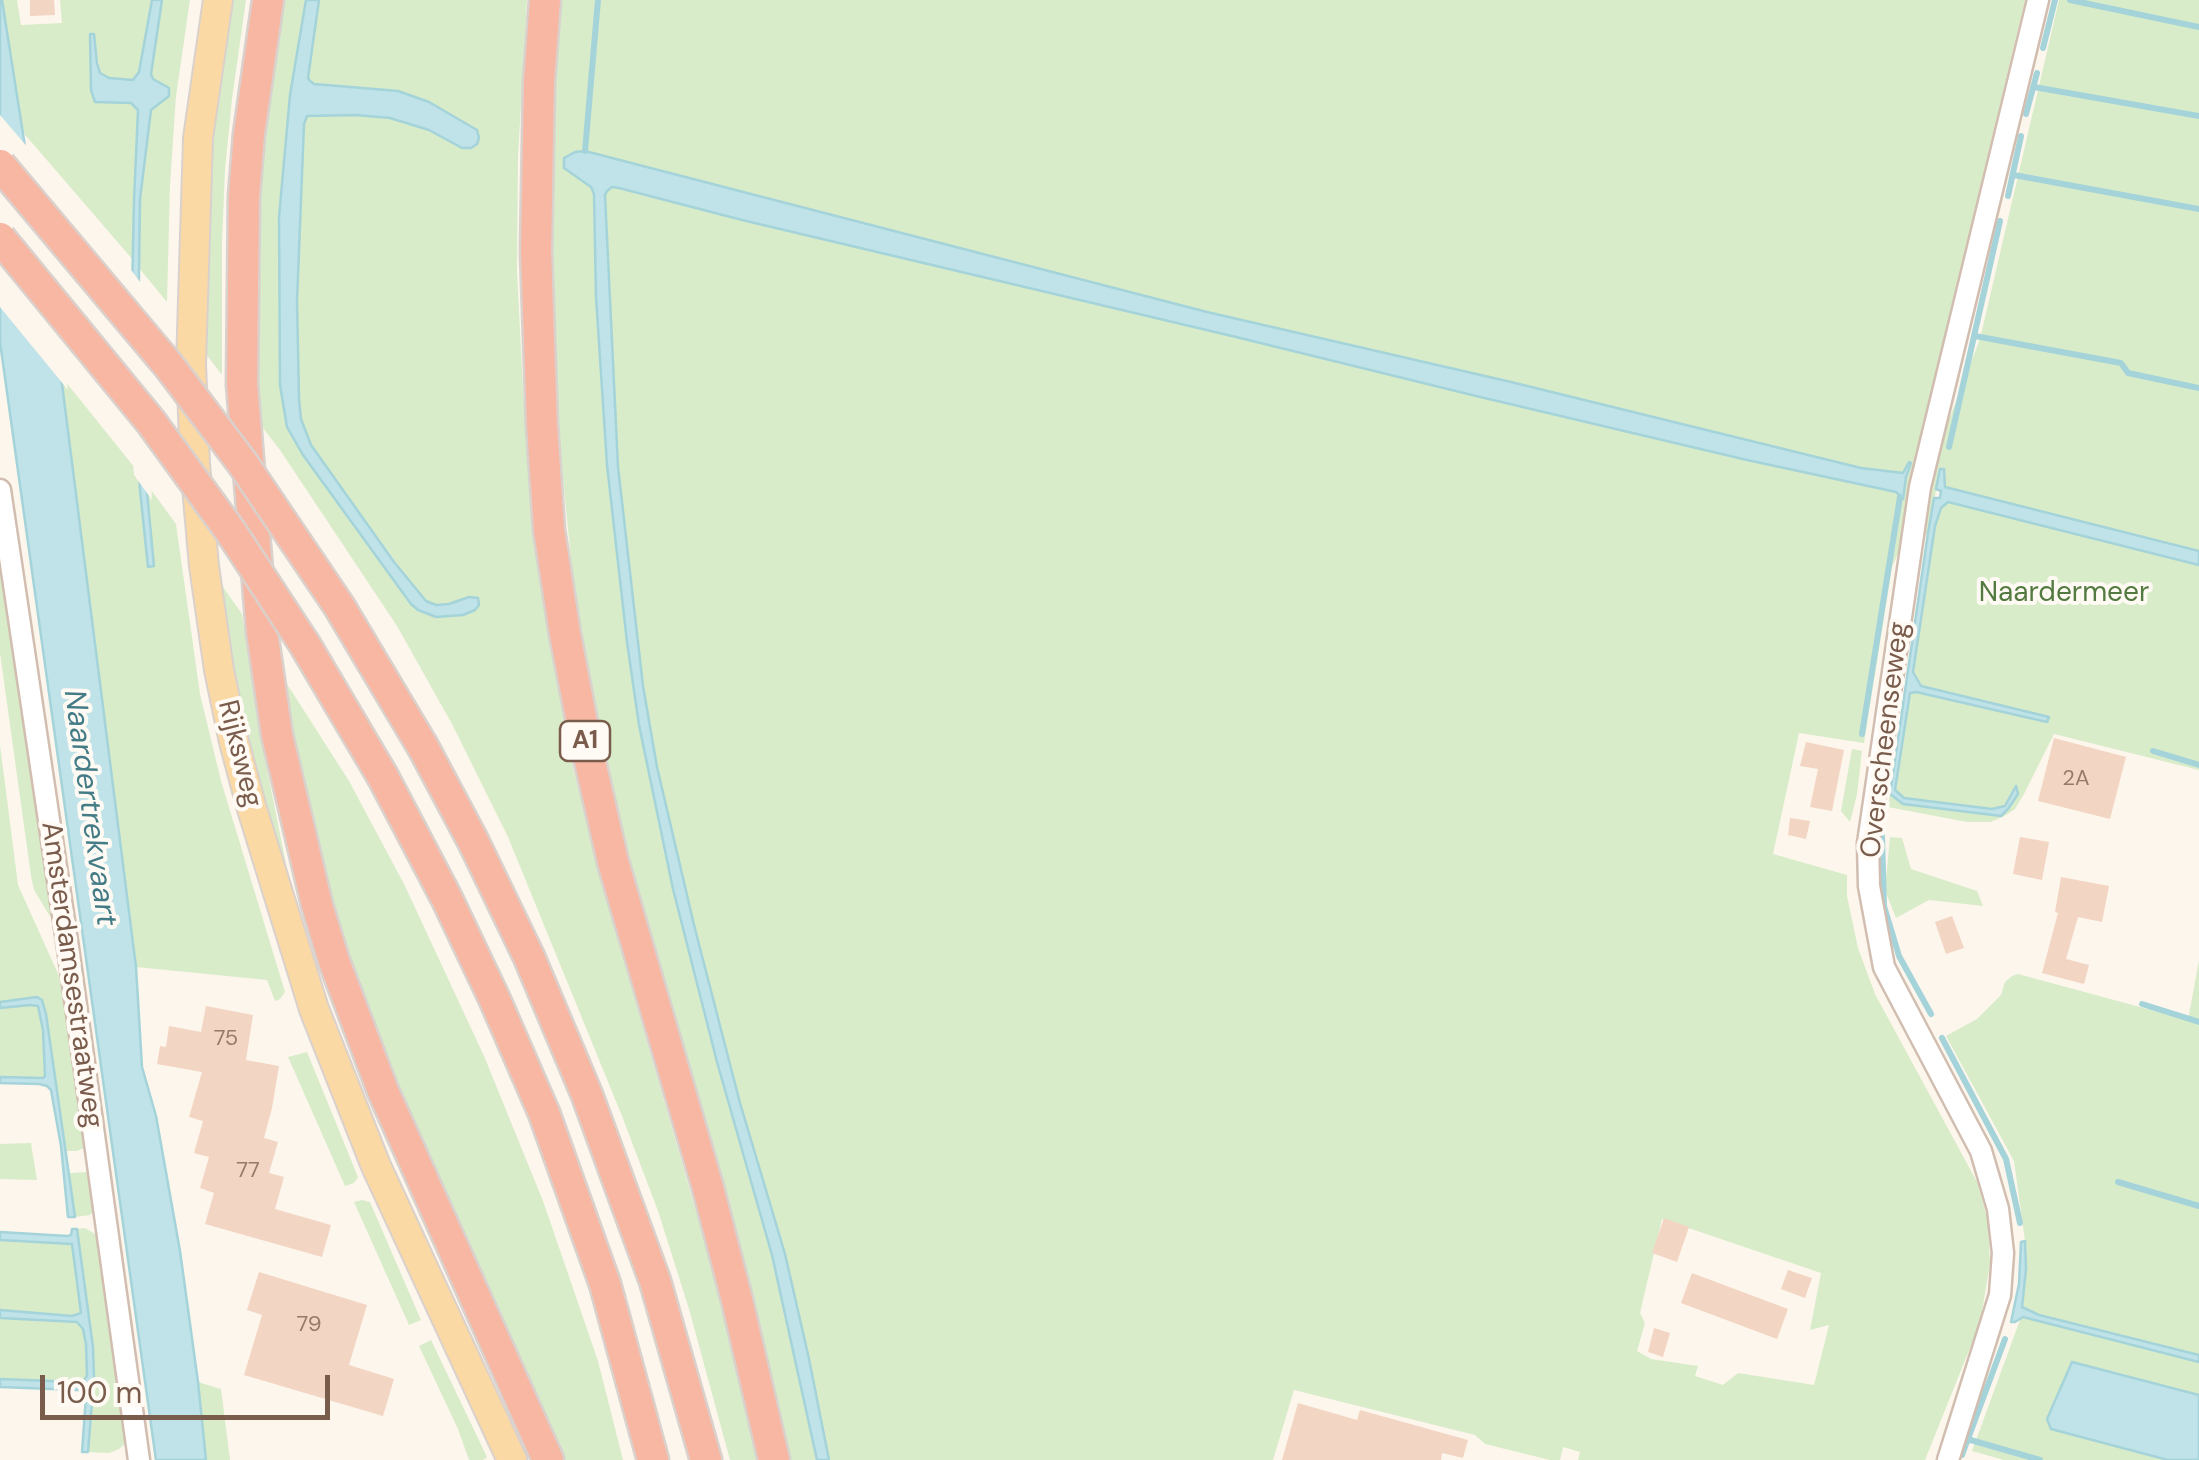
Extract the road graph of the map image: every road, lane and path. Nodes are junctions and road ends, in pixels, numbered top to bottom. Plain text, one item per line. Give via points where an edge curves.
1 (218, 0) edge
2 (268, 0) edge
3 (545, 0) edge
4 (2038, 0) edge
5 (0, 166) edge
6 (0, 238) edge
7 (0, 490) edge
8 (139, 1460) edge
9 (512, 1460) edge
10 (548, 1460) edge
11 (653, 1460) edge
12 (706, 1460) edge
13 (774, 1460) edge
14 (1948, 1460) edge

1 - 9 main road, Rijksweg via 198,138 191,364 204,566 219,670 247,792 314,1009 376,1166
2 - 10 highway via 244,196 242,384 260,615 278,735 334,961 383,1091
3 - 13 highway, A1 via 536,252 542,425 565,634 614,862 738,1300
4 - 14 street, Overscheenseweg via 1920,487 1868,843 1884,966 1980,1151 2000,1222 2000,1295
5 - 12 highway, bridge via 243,464 423,747 588,1095 655,1281
6 - 11 highway, bridge via 220,516 384,777 448,899 544,1113 605,1284
7 - 8 street, Amsterdamsestraatweg

